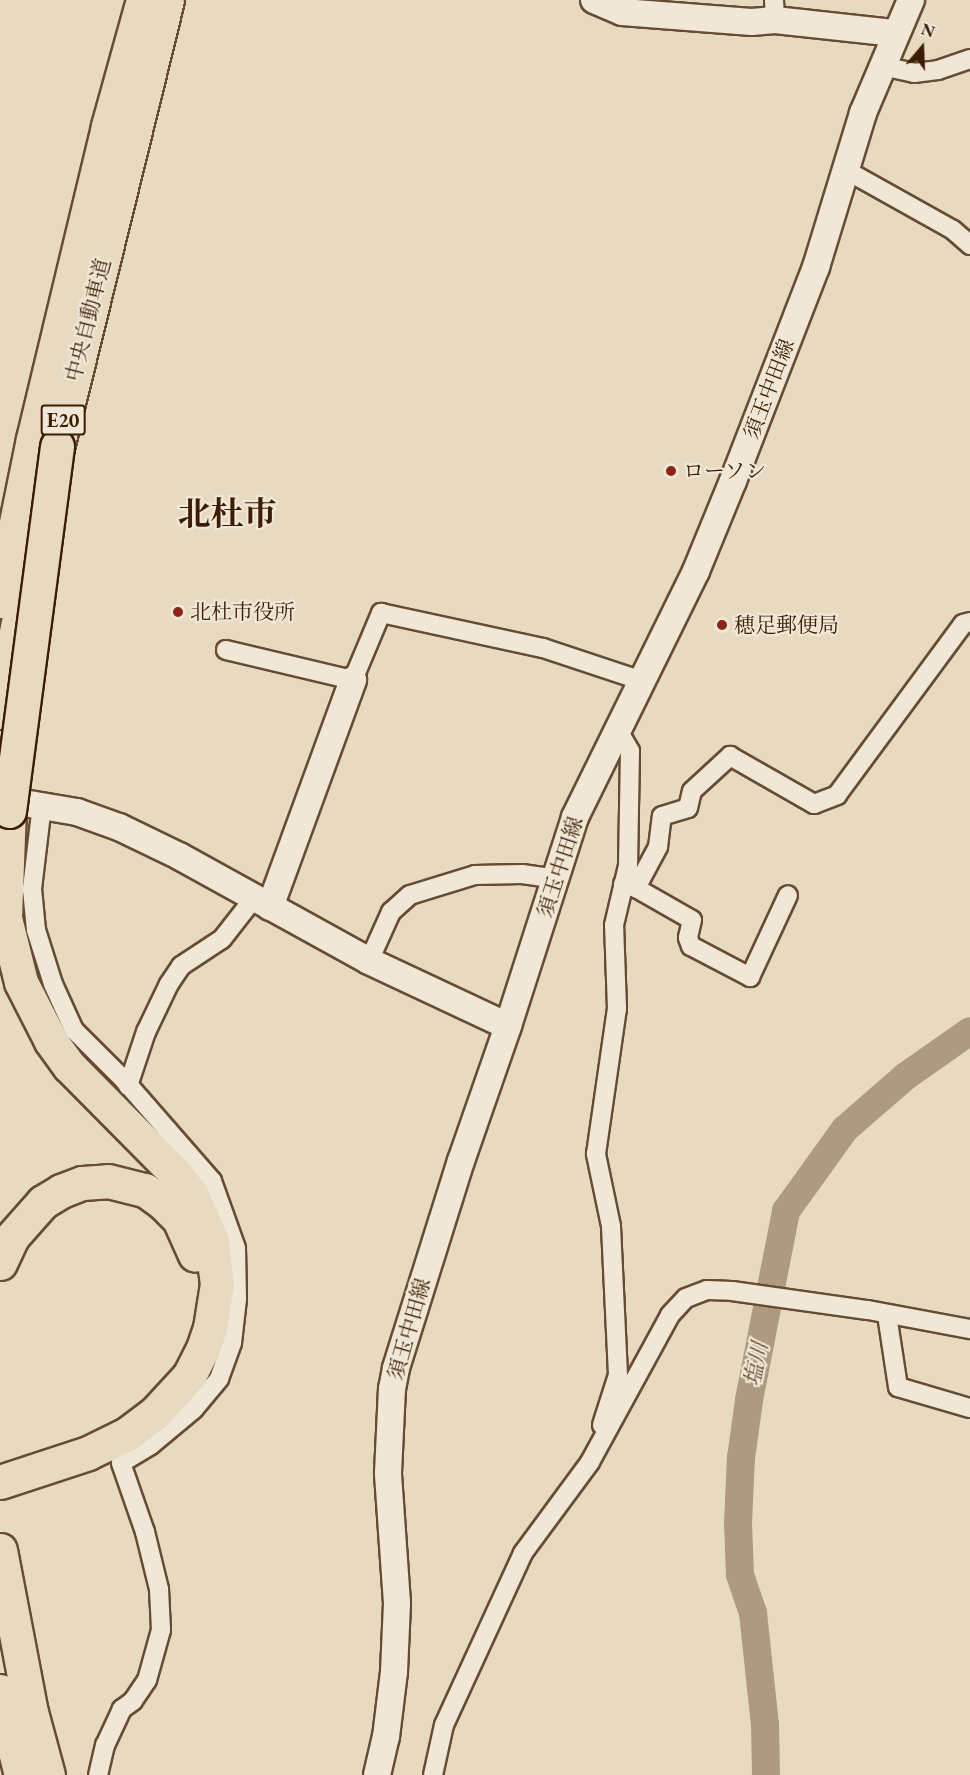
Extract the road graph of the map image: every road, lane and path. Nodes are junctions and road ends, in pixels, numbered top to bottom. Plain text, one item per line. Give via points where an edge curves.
1 (143, 0) edge
2 (167, 0) edge
3 (594, 0) edge
4 (650, 0) edge
5 (911, 0) edge
6 (617, 10) junction
7 (775, 10) edge
8 (895, 33) junction
9 (970, 59) edge
10 (882, 66) junction
11 (122, 128) junction
12 (844, 169) junction
13 (970, 245) edge
14 (57, 446) junction
15 (0, 602) edge
16 (970, 622) edge
17 (226, 650) dead end
18 (354, 680) junction
19 (642, 681) junction
20 (0, 712) edge
21 (618, 730) junction
22 (4, 805) edge
23 (42, 805) junction
24 (556, 879) junction
25 (630, 886) junction
26 (788, 895) dead end
27 (262, 902) junction
28 (369, 961) junction
29 (508, 1026) junction
30 (128, 1086) junction
31 (0, 1263) edge
32 (887, 1315) junction
33 (970, 1329) edge
34 (970, 1408) edge
35 (608, 1432) junction
36 (0, 1464) edge
37 (0, 1482) edge
38 (0, 1550) edge
39 (0, 1691) edge
40 (21, 1775) edge
41 (48, 1775) edge
42 (98, 1775) edge
43 (377, 1775) edge
44 (433, 1775) edge

1 - 11 highway, 中央自動車道 / E20
2 - 11 highway, 中央自動車道 / E20
3 - 6 main road
4 - 6 street
5 - 8 main road, 須玉中田線
6 - 7 main road via 752,22
7 - 8 main road
8 - 10 main road, 須玉中田線
9 - 10 street via 914,73
10 - 12 main road, 須玉中田線
11 - 14 highway, 中央自動車道 / E20
11 - 15 highway, 中央自動車道 / E20 via 33,439
12 - 13 street via 953,230
12 - 19 main road, 須玉中田線 via 816,267 733,481 696,571
14 - 20 highway, 中央自動車道 / E20, bridge
14 - 22 highway, bridge
16 - 25 street via 963,624 837,795 814,804 730,756 692,791 688,808 662,816 658,848
17 - 18 street
18 - 19 street via 381,613 543,648
18 - 27 main road
19 - 21 main road, 須玉中田線
21 - 24 main road, 須玉中田線 via 575,817
21 - 25 street via 630,751
22 - 23 main road
22 - 37 highway via 5,918 21,982 51,1041 69,1066 191,1194 211,1238 217,1284 210,1328 198,1359 174,1396 128,1434 88,1453
23 - 27 main road via 118,826
23 - 30 street via 32,889 36,930 53,984 74,1030
24 - 28 street via 522,874 475,875 410,895 391,912
24 - 29 main road, 須玉中田線
25 - 26 street via 692,920 688,938 691,946 750,977
25 - 35 street via 614,925 616,1009 596,1154 610,1226 617,1321 618,1375 601,1426
27 - 28 main road
27 - 30 street via 222,939 187,962 168,984
28 - 29 main road
29 - 43 main road, 須玉中田線 via 396,1368 388,1473 397,1603 394,1672
30 - 42 street via 212,1181 236,1248 237,1299 232,1343 219,1379 194,1409 151,1445 121,1463 145,1532 159,1589 161,1630 147,1680 133,1701 122,1709 105,1745
31 - 36 highway via 12,1237 43,1202 82,1183 108,1180 145,1190 179,1219 195,1254 198,1291 187,1341 143,1402 85,1437
32 - 33 street
32 - 34 street via 898,1387
32 - 35 street via 732,1291 707,1290 686,1298 670,1315
35 - 44 street via 523,1553 444,1725
38 - 41 highway via 31,1712
39 - 40 highway

